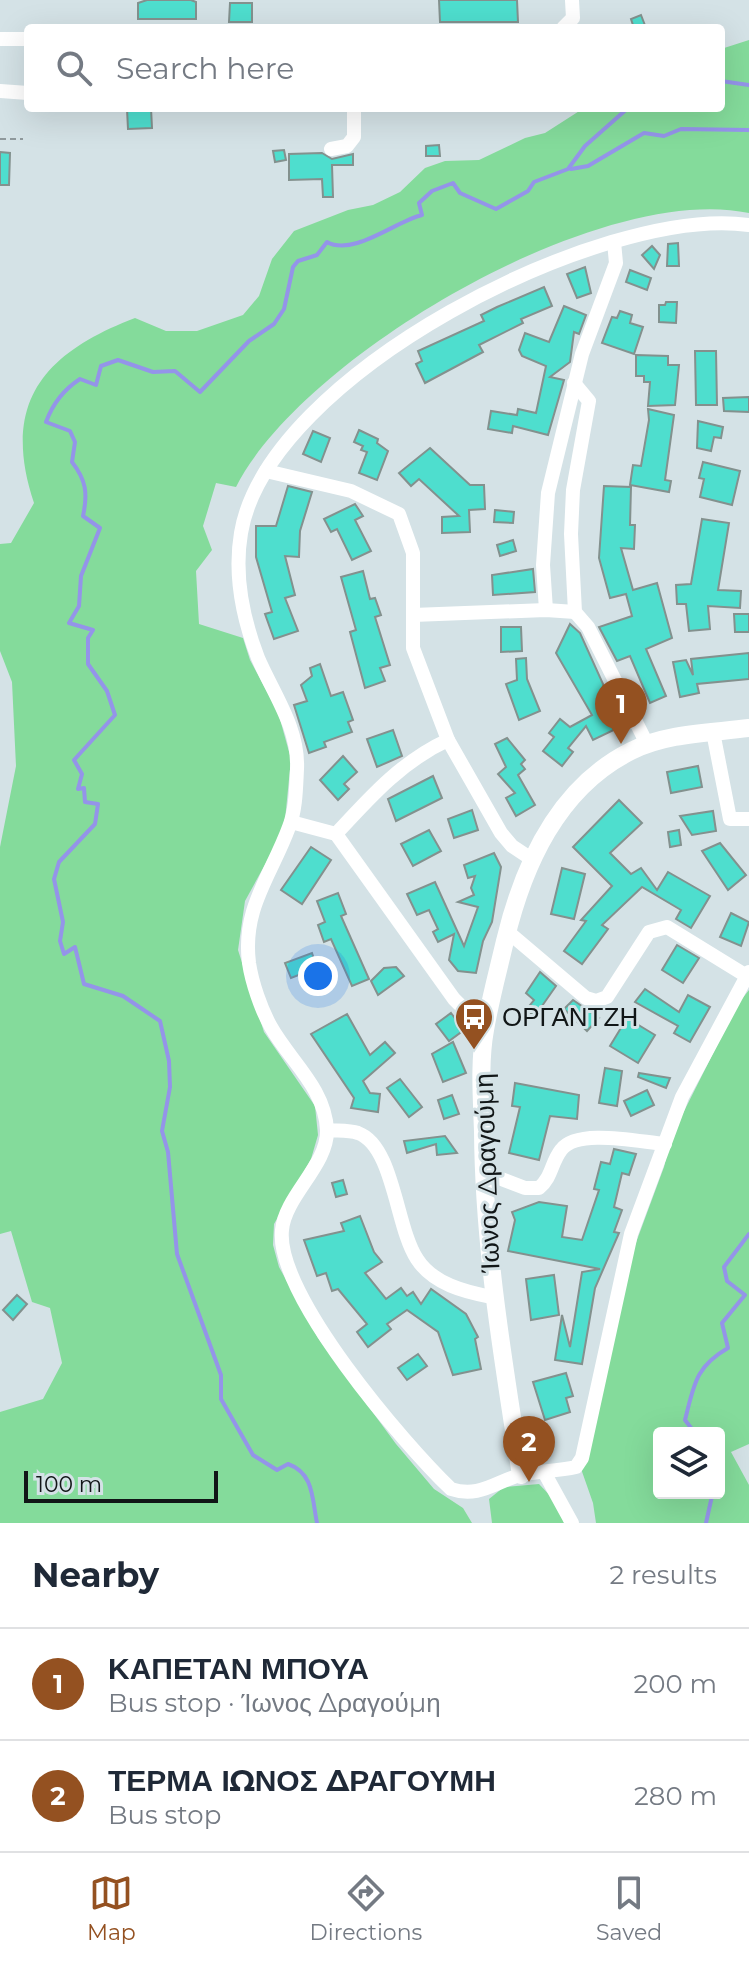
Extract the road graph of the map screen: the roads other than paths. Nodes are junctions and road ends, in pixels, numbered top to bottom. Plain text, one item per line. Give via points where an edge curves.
1 (572, 0) edge
2 (567, 24) edge
3 (0, 39) edge
4 (24, 39) edge
5 (0, 91) edge
6 (24, 93) edge
7 (354, 112) edge
8 (331, 149) dead end
9 (749, 225) edge
10 (614, 242) junction
11 (574, 383) junction
12 (266, 471) junction
13 (546, 610) junction
14 (575, 612) junction
15 (413, 615) junction
16 (749, 728) edge
17 (713, 732) junction
18 (448, 740) junction
19 (647, 744) junction
20 (749, 819) edge
21 (291, 822) junction
22 (336, 834) junction
23 (530, 858) junction
24 (507, 931) junction
25 (747, 973) edge
26 (486, 1023) junction
27 (327, 1130) junction
28 (665, 1144) junction
29 (483, 1172) junction
30 (492, 1297) junction
31 (544, 1472) junction
32 (521, 1475) junction
33 (572, 1523) edge

1 - 2 street via 573,18
3 - 4 street
5 - 6 street
7 - 8 street via 354,137 347,146
9 - 10 street via 685,223
10 - 11 street via 616,263
10 - 12 street via 494,289 381,354 334,394
11 - 13 street via 546,511
11 - 14 street via 589,401 573,490
12 - 15 street via 351,491 399,514 413,553
12 - 21 street via 241,531 239,571 257,655 292,732 298,762
13 - 14 street
13 - 15 street
14 - 19 street via 588,627
15 - 18 street via 413,648
16 - 17 street, Ίωνος Δραγούμη
17 - 19 street, Ίωνος Δραγούμη
17 - 20 street via 730,819
18 - 22 street via 378,787
18 - 23 street via 501,833
19 - 23 street, Ίωνος Δραγούμη via 621,756 587,783
21 - 22 street
21 - 27 street via 247,925 250,968 270,1026 313,1085
22 - 26 street via 454,999
23 - 24 street, Ίωνος Δραγούμη
24 - 25 street via 596,1001 607,997 649,932 658,927 667,927
24 - 26 street, Ίωνος Δραγούμη
25 - 28 street via 682,1097
26 - 29 street, Ίωνος Δραγούμη via 481,1069
27 - 30 street via 358,1133 378,1147 417,1259 431,1274 461,1291
27 - 32 street via 309,1178 281,1227 283,1251 319,1326 374,1402 451,1489 480,1492
28 - 29 street via 585,1138 569,1143 559,1152 549,1181 539,1188
28 - 31 street via 631,1234 582,1458 576,1467
29 - 30 street, Ίωνος Δραγούμη
30 - 32 street, Ίωνος Δραγούμη
31 - 32 street
31 - 33 street

